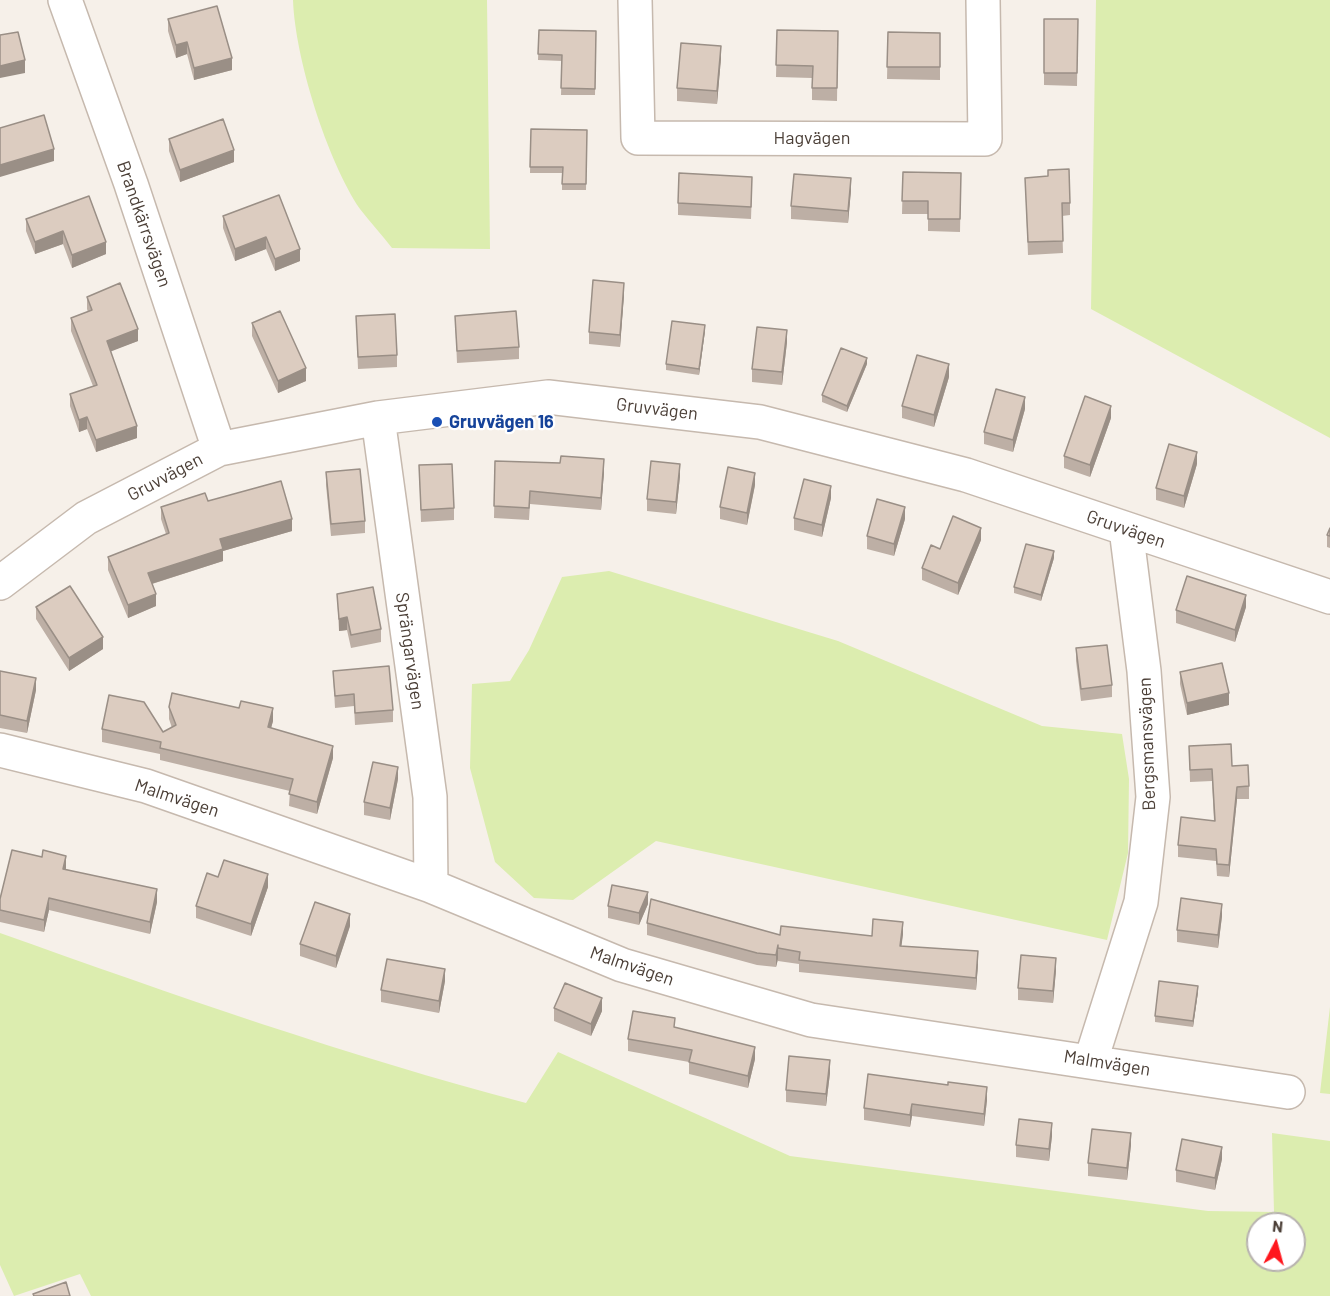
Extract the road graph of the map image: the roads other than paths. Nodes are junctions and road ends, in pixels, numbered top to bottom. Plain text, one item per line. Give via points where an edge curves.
1 (65, 0) edge
2 (635, 0) edge
3 (983, 0) edge
4 (378, 418) junction
5 (219, 449) junction
6 (1126, 529) junction
7 (0, 583) edge
8 (1330, 597) edge
9 (0, 750) edge
10 (431, 886) junction
11 (1090, 1060) junction
12 (1288, 1092) dead end

1 - 5 street, Brandkärrsvägen
2 - 3 street, Hagvägen via 638,138 985,139
4 - 5 street, Gruvvägen
4 - 6 street, Gruvvägen via 548,397 760,422 966,475
4 - 10 street, Sprängarvägen via 430,797
5 - 7 street, Gruvvägen via 86,518
6 - 8 street, Gruvvägen
6 - 11 street, Bergsmansvägen via 1144,671 1153,797 1141,902
9 - 10 street, Malmvägen via 146,786
10 - 11 street, Malmvägen via 622,965 810,1020
11 - 12 street, Malmvägen

